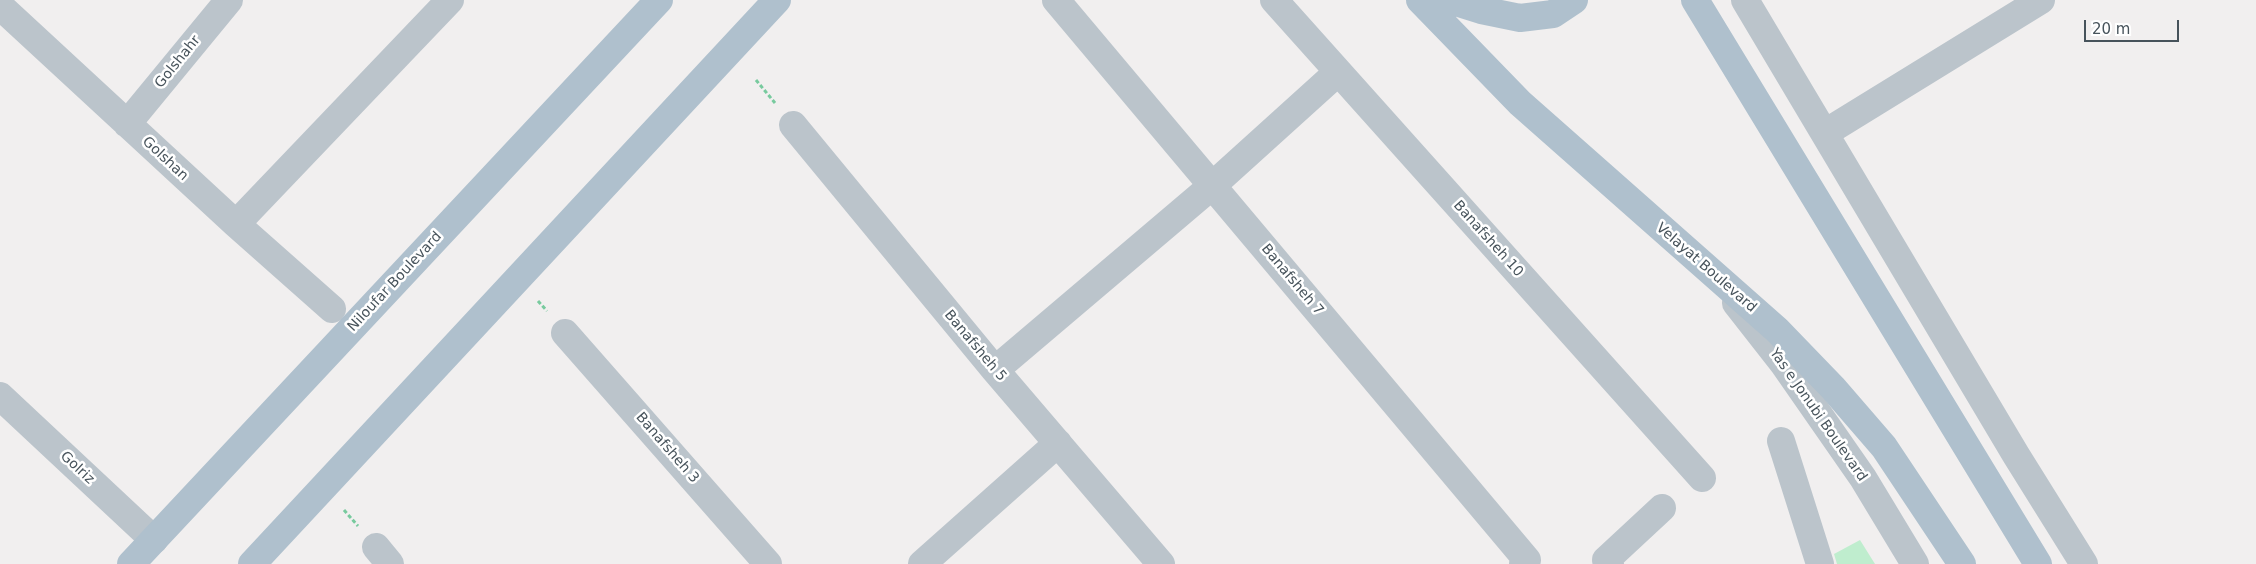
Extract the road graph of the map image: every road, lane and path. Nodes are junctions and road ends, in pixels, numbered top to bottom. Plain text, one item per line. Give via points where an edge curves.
1 (229, 0) edge
2 (450, 0) edge
3 (659, 0) edge
4 (777, 0) edge
5 (1056, 0) edge
6 (1274, 0) edge
7 (1420, 0) edge
8 (1449, 0) edge
9 (1574, 0) edge
10 (1695, 0) edge
11 (1745, 0) edge
12 (2041, 0) edge
13 (0, 6) edge
14 (1338, 72) junction
15 (127, 124) junction
16 (792, 125) dead end
17 (1825, 133) junction
18 (1213, 185) junction
19 (236, 224) junction
20 (1712, 273) junction
21 (518, 277) junction
22 (332, 308) dead end
23 (565, 332) joint
24 (995, 370) junction
25 (0, 396) edge
26 (1781, 441) dead end
27 (1058, 443) junction
28 (1702, 478) dead end
29 (324, 487) junction
30 (1662, 508) dead end
31 (154, 540) junction
32 (383, 556) edge
33 (1525, 562) edge
34 (131, 564) edge
35 (252, 564) edge
36 (768, 564) edge
37 (922, 564) edge
38 (1162, 564) edge
39 (1610, 564) edge
40 (1820, 564) edge
41 (1915, 564) edge
42 (1962, 564) edge
43 (2038, 564) edge
44 (2084, 564) edge

1 - 15 street, Golshahr
2 - 19 street
3 - 31 main road, Niloufar Boulevard
4 - 21 main road
5 - 18 street, Banafsheh 7
6 - 14 street, Banafsheh 10
7 - 20 main road, Velayat Boulevard via 1520,103
8 - 9 main road via 1520,18 1553,14
10 - 43 main road
11 - 17 street
12 - 17 street
13 - 15 street, Golshan
14 - 18 street
14 - 28 street, Banafsheh 10
15 - 19 street, Golshan
16 - 24 street, Banafsheh 5
17 - 44 street
18 - 24 street
18 - 33 street, Banafsheh 7
19 - 22 street, Golshan
20 - 41 street, Yas e Jonubi Boulevard via 1783,363 1863,478
20 - 42 main road, Velayat Boulevard via 1777,330 1884,447
21 - 23 path
21 - 29 main road
23 - 36 street, Banafsheh 3
24 - 27 street, Banafsheh 5
25 - 31 street, Golriz
26 - 40 street
27 - 37 street
27 - 38 street, Banafsheh 5
29 - 32 path
29 - 35 main road
30 - 39 street via 1606,560
31 - 34 main road, Niloufar Boulevard

